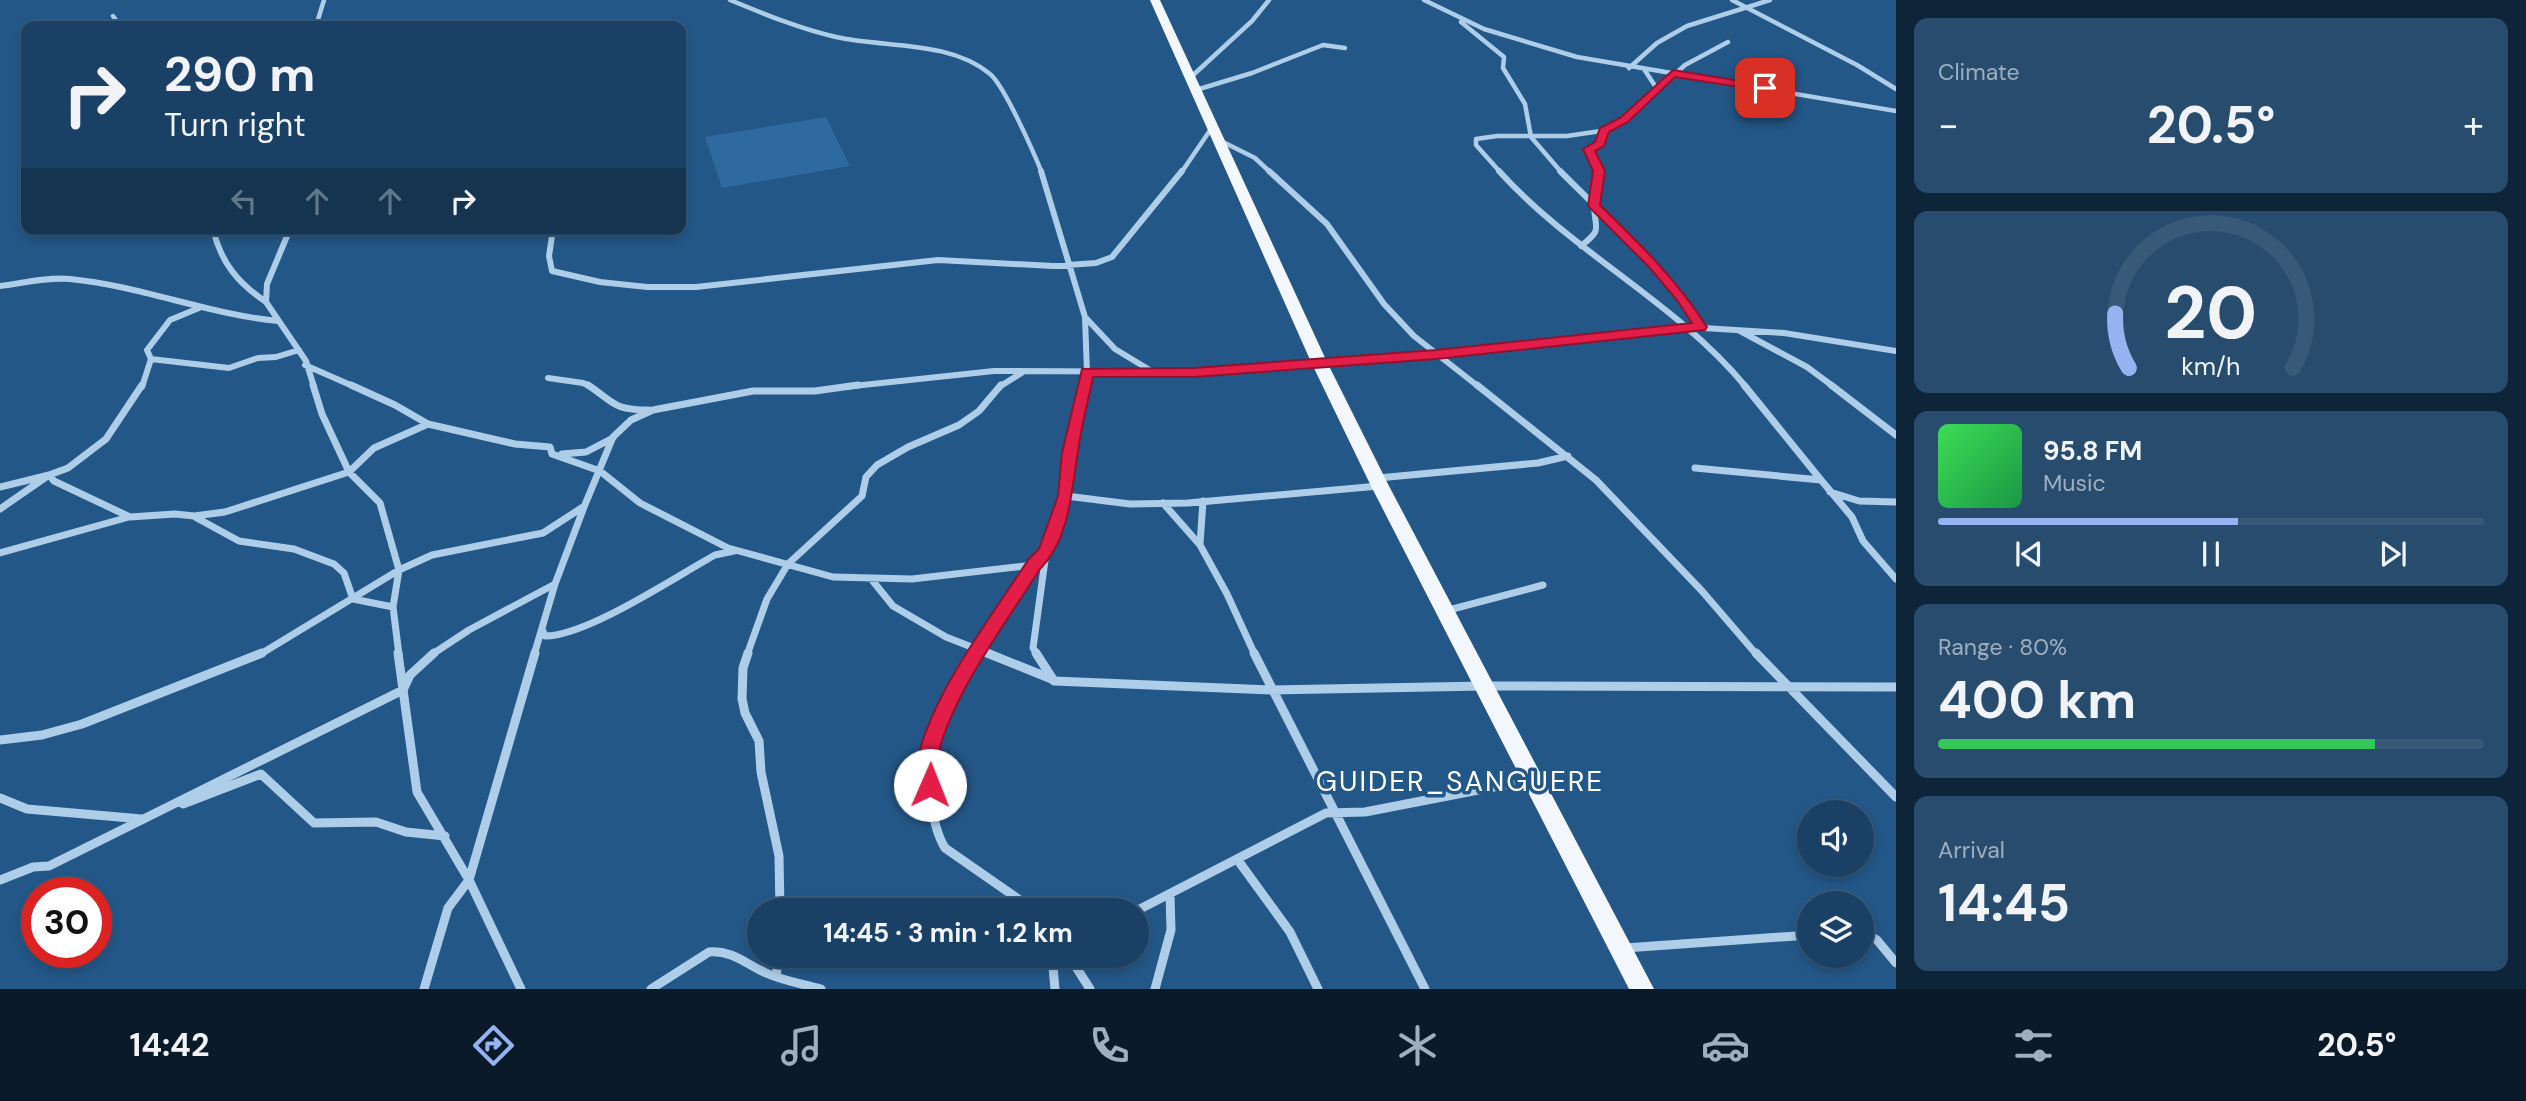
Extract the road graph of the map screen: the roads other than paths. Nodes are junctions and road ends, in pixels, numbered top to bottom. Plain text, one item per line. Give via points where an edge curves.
1 (324, 0) edge
2 (730, 0) edge
3 (1155, 0) edge
4 (1269, 0) edge
5 (1424, 0) edge
6 (1732, 0) edge
7 (1770, 0) edge
8 (1745, 8) junction
9 (113, 16) dead end
10 (1455, 16) junction
11 (116, 21) edge
12 (318, 21) edge
13 (1728, 42) dead end
14 (1345, 48) dead end
15 (1642, 61) junction
16 (1629, 69) junction
17 (1644, 70) junction
18 (1673, 73) junction
19 (1193, 84) junction
20 (1657, 89) junction
21 (1896, 89) edge
22 (1896, 111) edge
23 (1604, 130) junction
24 (1217, 133) junction
25 (1531, 137) junction
26 (1594, 206) junction
27 (214, 235) edge
28 (287, 235) edge
29 (552, 235) edge
30 (1581, 246) junction
31 (1068, 264) junction
32 (0, 286) edge
33 (266, 302) junction
34 (200, 308) junction
35 (1085, 317) junction
36 (278, 321) junction
37 (1687, 327) junction
38 (1701, 327) junction
39 (1737, 330) junction
40 (299, 350) junction
41 (1896, 351) edge
42 (1436, 355) junction
43 (151, 359) junction
44 (1319, 362) junction
45 (305, 365) junction
46 (1024, 371) junction
47 (1087, 373) junction
48 (1157, 373) junction
49 (548, 378) dead end
50 (653, 410) junction
51 (428, 424) junction
52 (1896, 435) edge
53 (613, 437) junction
54 (552, 454) junction
55 (1568, 456) junction
56 (1695, 468) dead end
57 (600, 471) junction
58 (349, 472) junction
59 (49, 475) junction
60 (1821, 480) junction
61 (1378, 482) junction
62 (0, 487) edge
63 (1830, 492) junction
64 (1066, 496) junction
65 (1203, 501) junction
66 (1896, 502) edge
67 (1163, 503) junction
68 (584, 507) junction
69 (0, 509) edge
70 (194, 516) junction
71 (130, 517) junction
72 (1200, 545) junction
73 (735, 551) junction
74 (0, 553) edge
75 (1046, 553) junction
76 (788, 564) junction
77 (1034, 565) junction
78 (399, 570) junction
79 (1896, 579) edge
80 (872, 580) junction
81 (555, 584) junction
82 (1543, 585) dead end
83 (353, 598) junction
84 (393, 607) junction
85 (1445, 611) junction
86 (542, 629) junction
87 (979, 650) junction
88 (1054, 681) junction
89 (1484, 686) junction
90 (1896, 687) edge
91 (1789, 688) junction
92 (402, 690) junction
93 (1271, 690) junction
94 (0, 740) edge
95 (1534, 783) junction
96 (1896, 797) edge
97 (0, 798) edge
98 (1336, 812) junction
99 (145, 819) junction
100 (445, 836) junction
101 (1237, 859) junction
102 (0, 880) edge
103 (469, 880) junction
104 (1170, 894) junction
105 (780, 898) edge
106 (1017, 898) edge
107 (1149, 904) edge
108 (1797, 936) edge
109 (1874, 938) edge
110 (1621, 948) junction
111 (1896, 963) edge
112 (777, 968) edge
113 (1053, 968) edge
114 (1077, 968) edge
115 (776, 976) junction
116 (424, 989) edge
117 (521, 989) edge
118 (651, 989) edge
119 (821, 989) edge
120 (1055, 989) edge
121 (1090, 989) edge
122 (1155, 989) edge
123 (1318, 989) edge
124 (1425, 989) edge
125 (1642, 989) edge

1 - 12 street
2 - 31 street via 836,37 945,53 986,69 1031,146
3 - 19 main road
4 - 19 street
5 - 10 street
6 - 8 street
7 - 8 street
8 - 15 street via 1679,30 1651,47
8 - 21 street
9 - 11 street
10 - 16 street via 1521,43
10 - 25 street via 1504,57 1503,68 1525,104
13 - 18 street
14 - 19 street via 1323,45 1252,73
15 - 16 street
15 - 17 street
16 - 17 street
17 - 18 street
17 - 20 street
18 - 20 street
18 - 22 street
19 - 24 main road
20 - 23 street via 1624,120
23 - 25 street
23 - 26 street via 1600,143 1589,149 1599,171
24 - 31 street via 1112,257 1098,263
24 - 42 street via 1255,158 1327,224 1384,304
24 - 44 main road
25 - 26 street
25 - 30 street via 1481,137 1476,145 1518,192
26 - 30 street via 1598,227
26 - 38 street via 1654,264
27 - 33 street via 230,273
28 - 33 street via 267,284
29 - 31 street via 552,271 638,288 939,260
30 - 37 street
31 - 35 street
32 - 34 street via 67,279 111,285
33 - 36 street
34 - 36 street
34 - 43 street via 170,320 147,350
35 - 47 street
35 - 48 street via 1100,340
36 - 40 street
37 - 38 street
37 - 42 street
37 - 60 street via 1726,363
38 - 39 street
39 - 41 street via 1784,332
39 - 52 street via 1807,367
40 - 43 street via 229,368
40 - 45 street
42 - 44 street
42 - 55 street
43 - 59 street via 141,389 106,439 68,468
44 - 48 street
44 - 61 main road
45 - 51 street
45 - 58 street
46 - 47 street
46 - 50 street via 931,376 815,391 752,391
46 - 76 street via 1002,384 979,411 959,425 877,465 866,477 862,496
47 - 48 street
47 - 64 street
49 - 50 street via 583,383 612,405 628,410
50 - 53 street via 631,420
51 - 54 street via 514,444 550,447
51 - 58 street via 358,458
53 - 54 street via 586,452
53 - 57 street
54 - 57 street
55 - 61 street
55 - 91 street via 1596,480
56 - 60 street
57 - 68 street
57 - 73 street via 640,503
58 - 70 street via 225,512
58 - 78 street via 380,503
59 - 62 street
59 - 69 street
59 - 71 street
60 - 63 street
61 - 65 street
61 - 85 main road
63 - 66 street via 1859,501
63 - 79 street
64 - 67 street
64 - 75 street
65 - 67 street
65 - 72 street
67 - 72 street
68 - 78 street via 543,533 432,555
68 - 81 street
70 - 71 street
70 - 83 street via 239,541 294,550 334,564 344,573
71 - 74 street
72 - 93 street
73 - 76 street
73 - 86 street via 715,555 585,627 559,636 545,636
75 - 77 street
75 - 88 street via 1033,648
76 - 80 street via 833,577
76 - 105 street via 767,599 743,668 742,699 759,741 779,856
77 - 80 street
77 - 87 street
78 - 83 street
78 - 84 street
80 - 87 street via 892,606
81 - 86 street
81 - 92 street via 441,648 405,678
82 - 85 street
83 - 84 street
83 - 94 street via 234,667 92,722
84 - 92 street
85 - 89 main road
86 - 103 street
87 - 88 street
87 - 106 street via 930,746 937,835 945,848
88 - 93 street
89 - 91 street
89 - 93 street
89 - 95 main road
90 - 91 street
91 - 96 street
92 - 99 street
92 - 100 street via 417,792
93 - 98 street
95 - 98 street via 1365,812
95 - 110 main road
97 - 99 street via 27,809
98 - 101 street
98 - 124 street
99 - 100 street via 261,774 314,823 376,822 406,832
99 - 102 street via 49,866 23,869
100 - 103 street
101 - 104 street
101 - 123 street via 1290,932
103 - 116 street via 448,908
103 - 117 street
104 - 107 street
104 - 122 street via 1171,930
108 - 110 street
109 - 111 street
110 - 125 main road
112 - 115 street
113 - 120 street
114 - 121 street
115 - 118 street via 720,950 709,952
115 - 119 street

